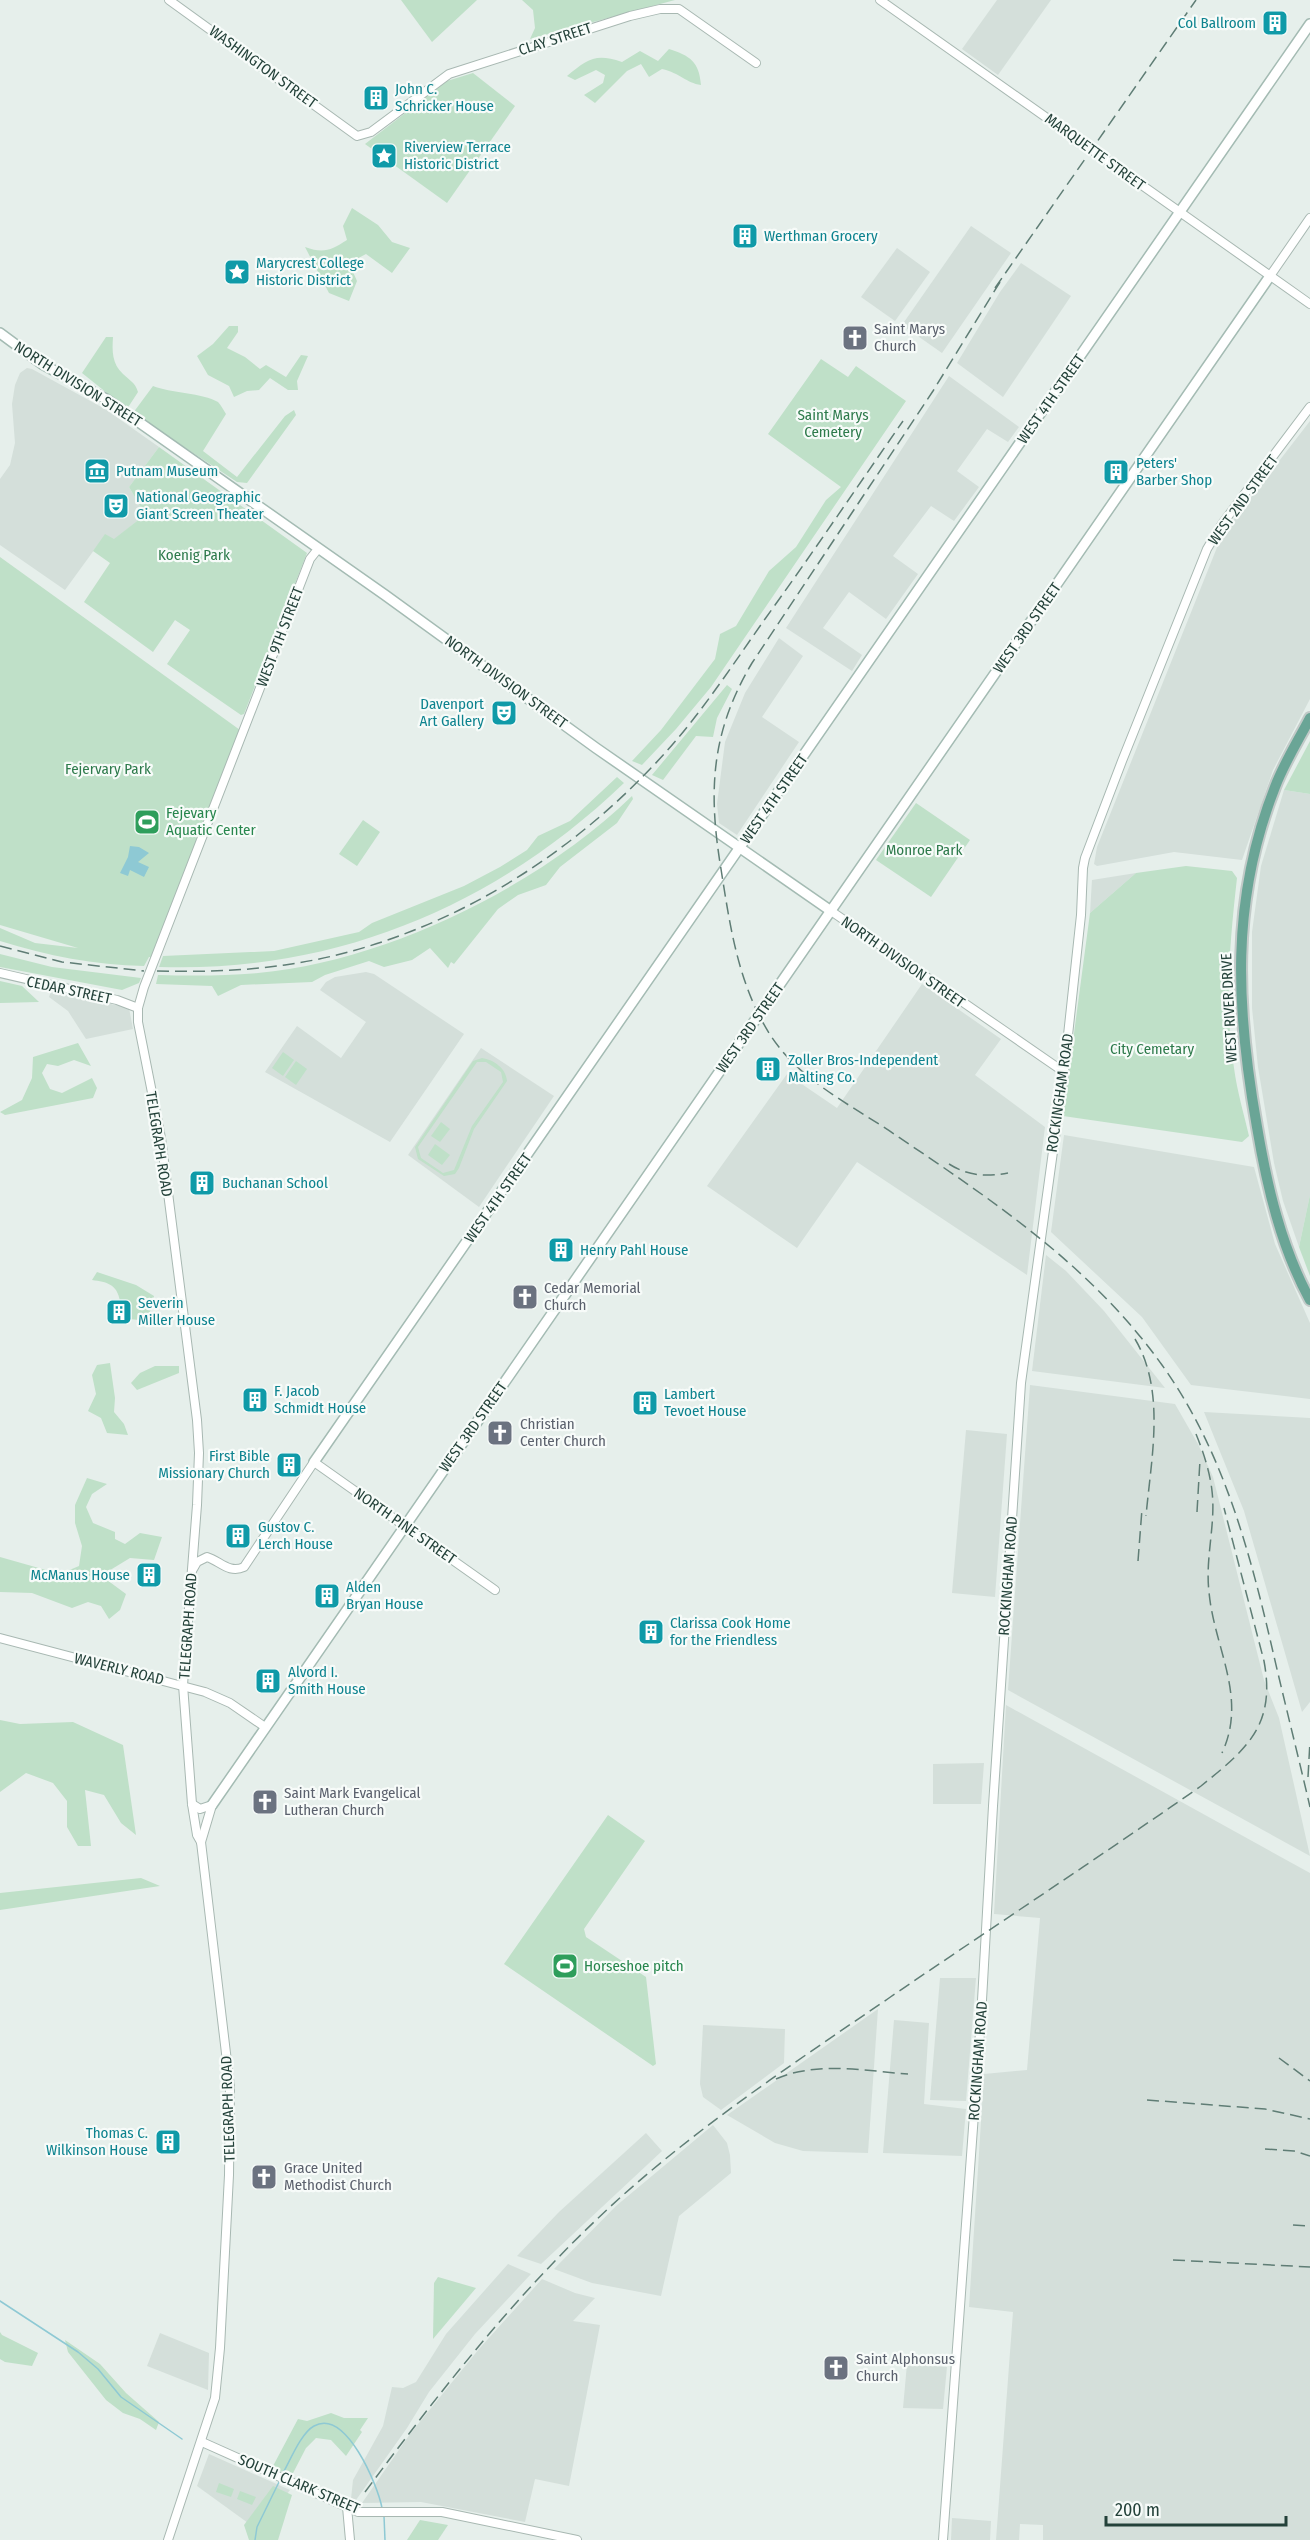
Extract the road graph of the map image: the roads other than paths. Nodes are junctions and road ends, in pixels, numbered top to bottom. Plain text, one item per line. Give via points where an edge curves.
1 (169, 0) edge
2 (880, 0) edge
3 (1310, 24) edge
4 (756, 63) dead end
5 (357, 135) joint
6 (1180, 214) junction
7 (1310, 218) edge
8 (1270, 276) junction
9 (1310, 304) edge
10 (0, 333) edge
11 (1310, 407) edge
12 (318, 549) junction
13 (1175, 633) joint
14 (1310, 718) edge
15 (246, 726) joint
16 (740, 848) junction
17 (831, 911) junction
18 (0, 974) edge
19 (138, 1008) junction
20 (1064, 1072) junction
21 (1310, 1300) edge
22 (314, 1462) junction
23 (405, 1526) junction
24 (194, 1543) junction
25 (207, 1557) junction
26 (192, 1570) junction
27 (495, 1590) dead end
28 (0, 1638) edge
29 (183, 1685) junction
30 (265, 1727) junction
31 (192, 1804) junction
32 (212, 1805) junction
33 (201, 1842) junction
34 (202, 2442) junction
35 (347, 2507) junction
36 (168, 2540) edge
37 (350, 2540) edge
38 (577, 2540) edge
39 (943, 2540) edge

1 - 5 street, WASHINGTON STREET
2 - 6 street, MARQUETTE STREET
3 - 6 main road, WEST 4TH STREET
4 - 5 street, CLAY STREET via 679,9 660,9 449,74 371,132
6 - 8 street, MARQUETTE STREET
6 - 16 main road, WEST 4TH STREET
7 - 8 street, WEST 3RD STREET
8 - 9 street, MARQUETTE STREET
8 - 17 main road, WEST 3RD STREET
10 - 12 main road, NORTH DIVISION STREET via 42,364 106,399
11 - 13 street, WEST 2ND STREET via 1214,537
12 - 15 street, WEST 9TH STREET via 310,559
12 - 16 main road, NORTH DIVISION STREET
13 - 20 street, ROCKINGHAM ROAD via 1085,858
14 - 21 main road, WEST RIVER DRIVE via 1263,820 1248,878 1240,974 1243,1044 1261,1152 1283,1240
15 - 19 street, TELEGRAPH ROAD
16 - 17 main road, NORTH DIVISION STREET
16 - 22 main road, WEST 4TH STREET
17 - 20 street, NORTH DIVISION STREET
17 - 23 main road, WEST 3RD STREET
18 - 19 street, CEDAR STREET
19 - 24 street, TELEGRAPH ROAD via 143,1055 161,1138 195,1389 199,1453
20 - 39 street, ROCKINGHAM ROAD via 1021,1383 981,2028
22 - 23 street, NORTH PINE STREET
22 - 25 street, WEST 4TH STREET via 244,1567 237,1570
23 - 27 street, NORTH PINE STREET
23 - 30 main road, WEST 3RD STREET
24 - 25 street
24 - 26 street, TELEGRAPH ROAD
25 - 26 street
26 - 29 street, TELEGRAPH ROAD
28 - 29 street, WAVERLY ROAD
29 - 30 street, WAVERLY ROAD via 230,1703
29 - 31 street, TELEGRAPH ROAD
30 - 32 main road, WEST 3RD STREET
31 - 32 street via 200,1809
31 - 33 street, TELEGRAPH ROAD
32 - 33 street, WEST 3RD STREET
33 - 34 street, TELEGRAPH ROAD via 231,2123 219,2365 215,2398
34 - 35 street, SOUTH CLARK STREET
34 - 36 street, TELEGRAPH ROAD
35 - 37 street
35 - 38 street, SOUTH CLARK STREET via 358,2512 442,2512

